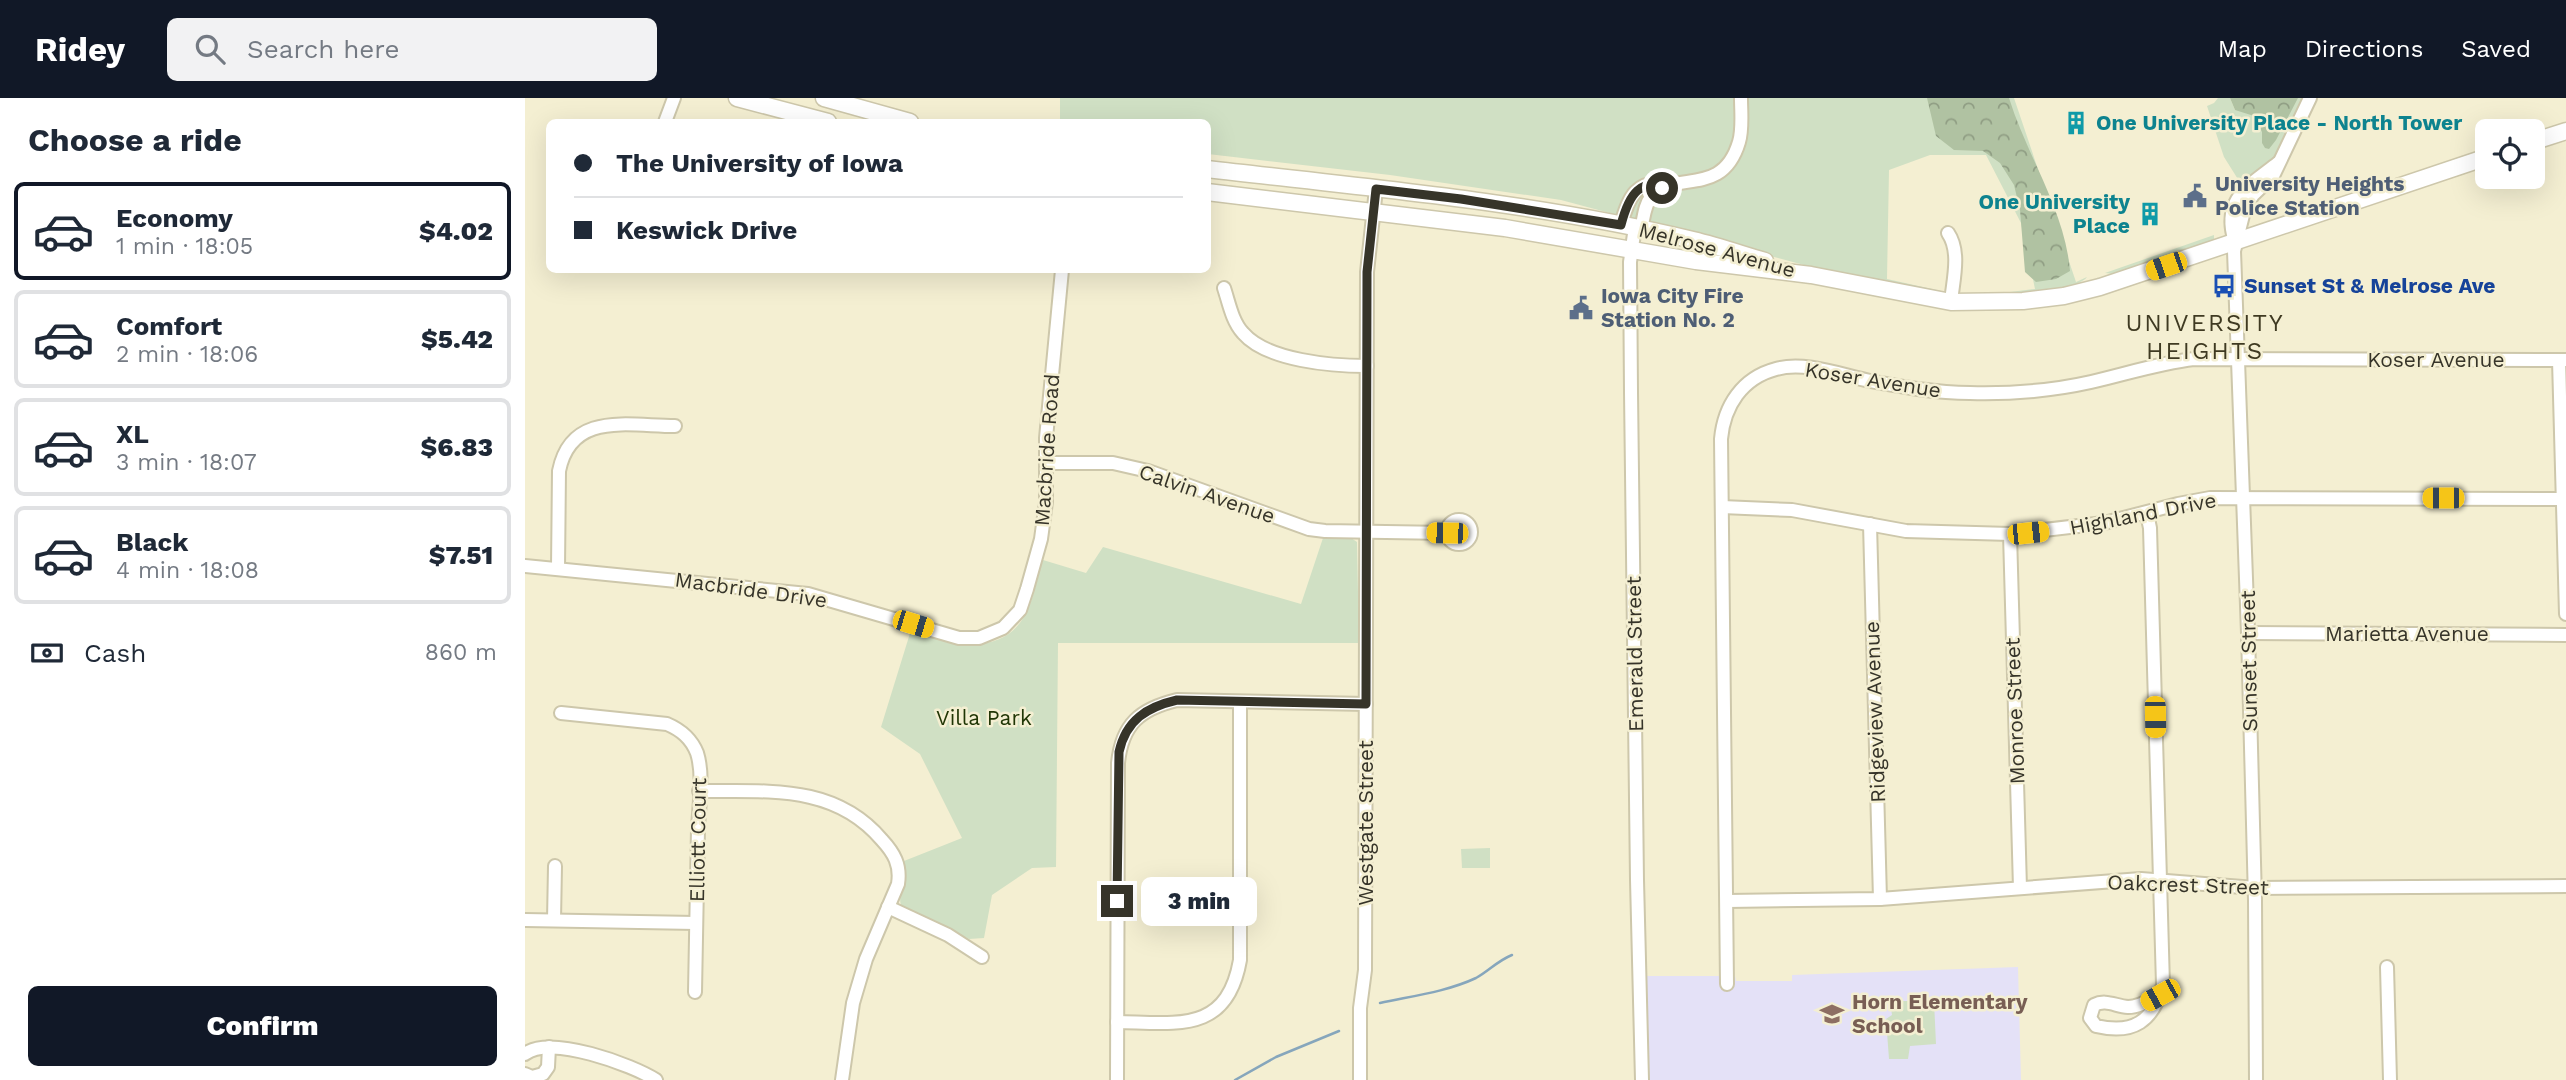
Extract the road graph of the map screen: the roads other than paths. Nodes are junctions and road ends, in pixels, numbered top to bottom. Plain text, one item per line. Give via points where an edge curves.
1 (674, 98) edge
2 (737, 98) edge
3 (824, 98) edge
4 (1741, 98) edge
5 (2310, 98) edge
6 (666, 119) edge
7 (817, 119) edge
8 (899, 119) edge
9 (2566, 131) edge
10 (2545, 138) edge
11 (2475, 161) edge
12 (1211, 169) edge
13 (1673, 185) junction
14 (1376, 189) junction
15 (1211, 192) edge
16 (1373, 211) junction
17 (1633, 227) junction
18 (1948, 233) dead end
19 (2235, 242) junction
20 (1631, 250) junction
21 (1062, 273) edge
22 (1811, 275) junction
23 (1224, 288) dead end
24 (1951, 302) junction
25 (2239, 359) junction
26 (2563, 360) edge
27 (1367, 366) junction
28 (675, 426) dead end
29 (1047, 463) junction
30 (2244, 498) junction
31 (2564, 499) edge
32 (1722, 507) junction
33 (2147, 513) junction
34 (1870, 524) junction
35 (1366, 532) junction
36 (1447, 533) dead end
37 (2010, 534) junction
38 (525, 566) edge
39 (558, 568) junction
40 (2566, 614) edge
41 (2248, 633) junction
42 (2566, 635) edge
43 (971, 640) joint
44 (1241, 702) junction
45 (1366, 704) junction
46 (561, 713) dead end
47 (699, 791) junction
48 (555, 866) dead end
49 (2160, 880) junction
50 (2566, 886) edge
51 (2020, 888) junction
52 (2255, 888) junction
53 (1880, 899) junction
54 (1727, 901) junction
55 (888, 907) junction
56 (525, 920) edge
57 (554, 920) junction
58 (696, 923) junction
59 (982, 957) dead end
60 (2387, 967) dead end
61 (1727, 984) dead end
62 (695, 992) dead end
63 (2160, 995) junction
64 (1117, 1022) junction
65 (549, 1047) junction
66 (525, 1054) edge
67 (525, 1074) edge
68 (656, 1080) edge
69 (842, 1080) edge
70 (1117, 1080) edge
71 (1360, 1080) edge
72 (1642, 1080) edge
73 (2256, 1080) edge
74 (2390, 1080) edge

1 - 6 street
2 - 7 main road
3 - 8 main road
4 - 13 street via 1739,141 1729,161 1707,179
5 - 19 street, Sunset Street via 2269,181 2248,201
9 - 10 main road
11 - 19 main road, Melrose Avenue
12 - 14 main road, Melrose Avenue
13 - 17 street via 1650,199
13 - 17 street via 1648,183 1637,190 1628,200
14 - 16 street, Westgate Street
14 - 17 main road, Melrose Avenue
15 - 16 main road, Melrose Avenue
16 - 20 main road, Melrose Avenue
16 - 27 street, Westgate Street via 1367,272
17 - 20 street, Emerald Street
17 - 22 main road, Melrose Avenue via 1710,244
18 - 24 street via 1955,255
19 - 24 main road, Melrose Avenue via 2064,296
19 - 25 street, Sunset Street
20 - 22 main road, Melrose Avenue
20 - 72 street, Emerald Street
21 - 29 street, Macbride Road
22 - 24 main road, Melrose Avenue
23 - 27 street via 1235,322 1256,343 1312,363
25 - 26 street, Koser Avenue
25 - 30 street, Sunset Street
25 - 32 street, Koser Avenue via 2177,361 2073,386 2000,393 1938,392 1801,367 1776,369 1749,382 1726,414 1721,439
26 - 31 street
27 - 35 street, Westgate Street
28 - 39 street via 597,426 570,442 559,471
29 - 35 street, Calvin Avenue via 1113,463 1148,471 1293,524
29 - 43 street, Macbride Road via 1041,539 1020,610 1003,628
30 - 31 street, Highland Drive
30 - 33 street, Highland Drive via 2195,500
30 - 41 street, Sunset Street
31 - 40 street
32 - 34 street, Highland Drive via 1792,510
32 - 54 street, Koser Avenue
33 - 37 street, Highland Drive via 2084,527
33 - 49 street
34 - 37 street, Highland Drive via 1935,533
34 - 53 street, Ridgeview Avenue
35 - 36 street, Calvin Avenue
35 - 45 street, Westgate Street
37 - 51 street, Monroe Street
38 - 39 street, Macbride Drive
39 - 43 street, Macbride Drive via 808,594
41 - 42 street, Marietta Avenue
41 - 52 street, Sunset Street
44 - 45 street
44 - 64 street via 1237,979 1223,1003 1201,1018 1170,1023
44 - 64 street via 1177,700 1162,704 1139,715 1122,740 1118,763
45 - 71 street, Westgate Street
46 - 47 street, Elliott Court via 655,722 678,729 689,737 698,757
47 - 55 street via 797,793 848,810 876,833 897,860 898,884
47 - 58 street, Elliott Court
48 - 57 street
49 - 51 street, Oakcrest Street
49 - 52 street, Oakcrest Street
49 - 63 street
50 - 52 street, Oakcrest Street
51 - 53 street, Oakcrest Street
52 - 73 street, Sunset Street
53 - 54 street, Oakcrest Street
54 - 61 street, Koser Avenue
55 - 59 street
55 - 69 street via 853,1003
56 - 57 street
57 - 58 street
58 - 62 street, Elliott Court
60 - 74 street
63 - 63 street via 2137,1006 2100,1002 2090,1017 2096,1026 2129,1028 2152,1014
64 - 70 street
65 - 66 street via 536,1047
65 - 67 street via 543,1074
65 - 68 street via 610,1058

